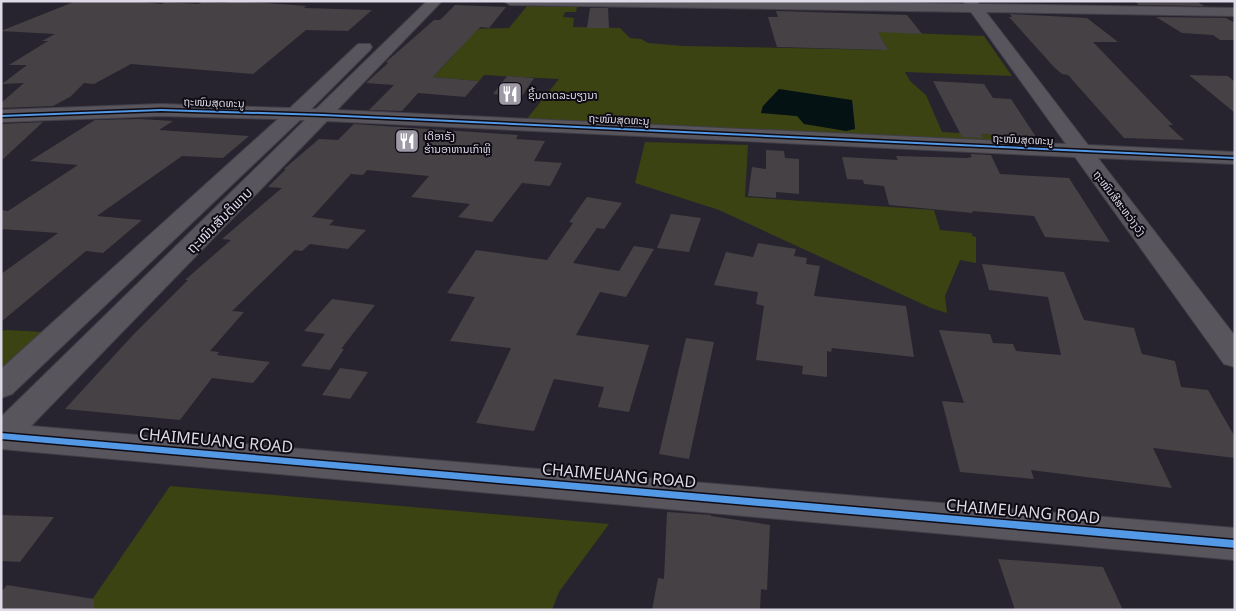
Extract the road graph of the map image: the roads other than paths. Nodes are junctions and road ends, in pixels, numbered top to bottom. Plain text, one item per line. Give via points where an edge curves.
1 (412, 1) edge
2 (436, 1) edge
3 (510, 1) edge
4 (973, 5) edge
5 (1235, 12) edge
6 (294, 115) junction
7 (323, 115) junction
8 (1, 116) edge
9 (1080, 151) junction
10 (1235, 158) edge
11 (1235, 357) edge
12 (1, 387) edge
13 (2, 436) edge
14 (1235, 544) edge

1 - 6 street, ຖະໜົນສັນຕິພາບ
2 - 7 street, ຖະໜົນສັນຕິພາບ
3 - 4 street
4 - 5 street
4 - 9 street, ຖະໜົນສີສະຫວ່າງວົງ
6 - 7 street, ຖະໜົນສຸດທະນູ
6 - 8 street, ຖະໜົນສຸດທະນູ via 161,110
6 - 12 street, ຖະໜົນສັນຕິພາບ
7 - 9 street, ຖະໜົນສຸດທະນູ
7 - 13 street, ຖະໜົນສັນຕິພາບ
9 - 10 street, ຖະໜົນສຸດທະນູ
9 - 11 street, ຖະໜົນສີສະຫວ່າງວົງ
13 - 14 street, CHAIMEUANG ROAD

